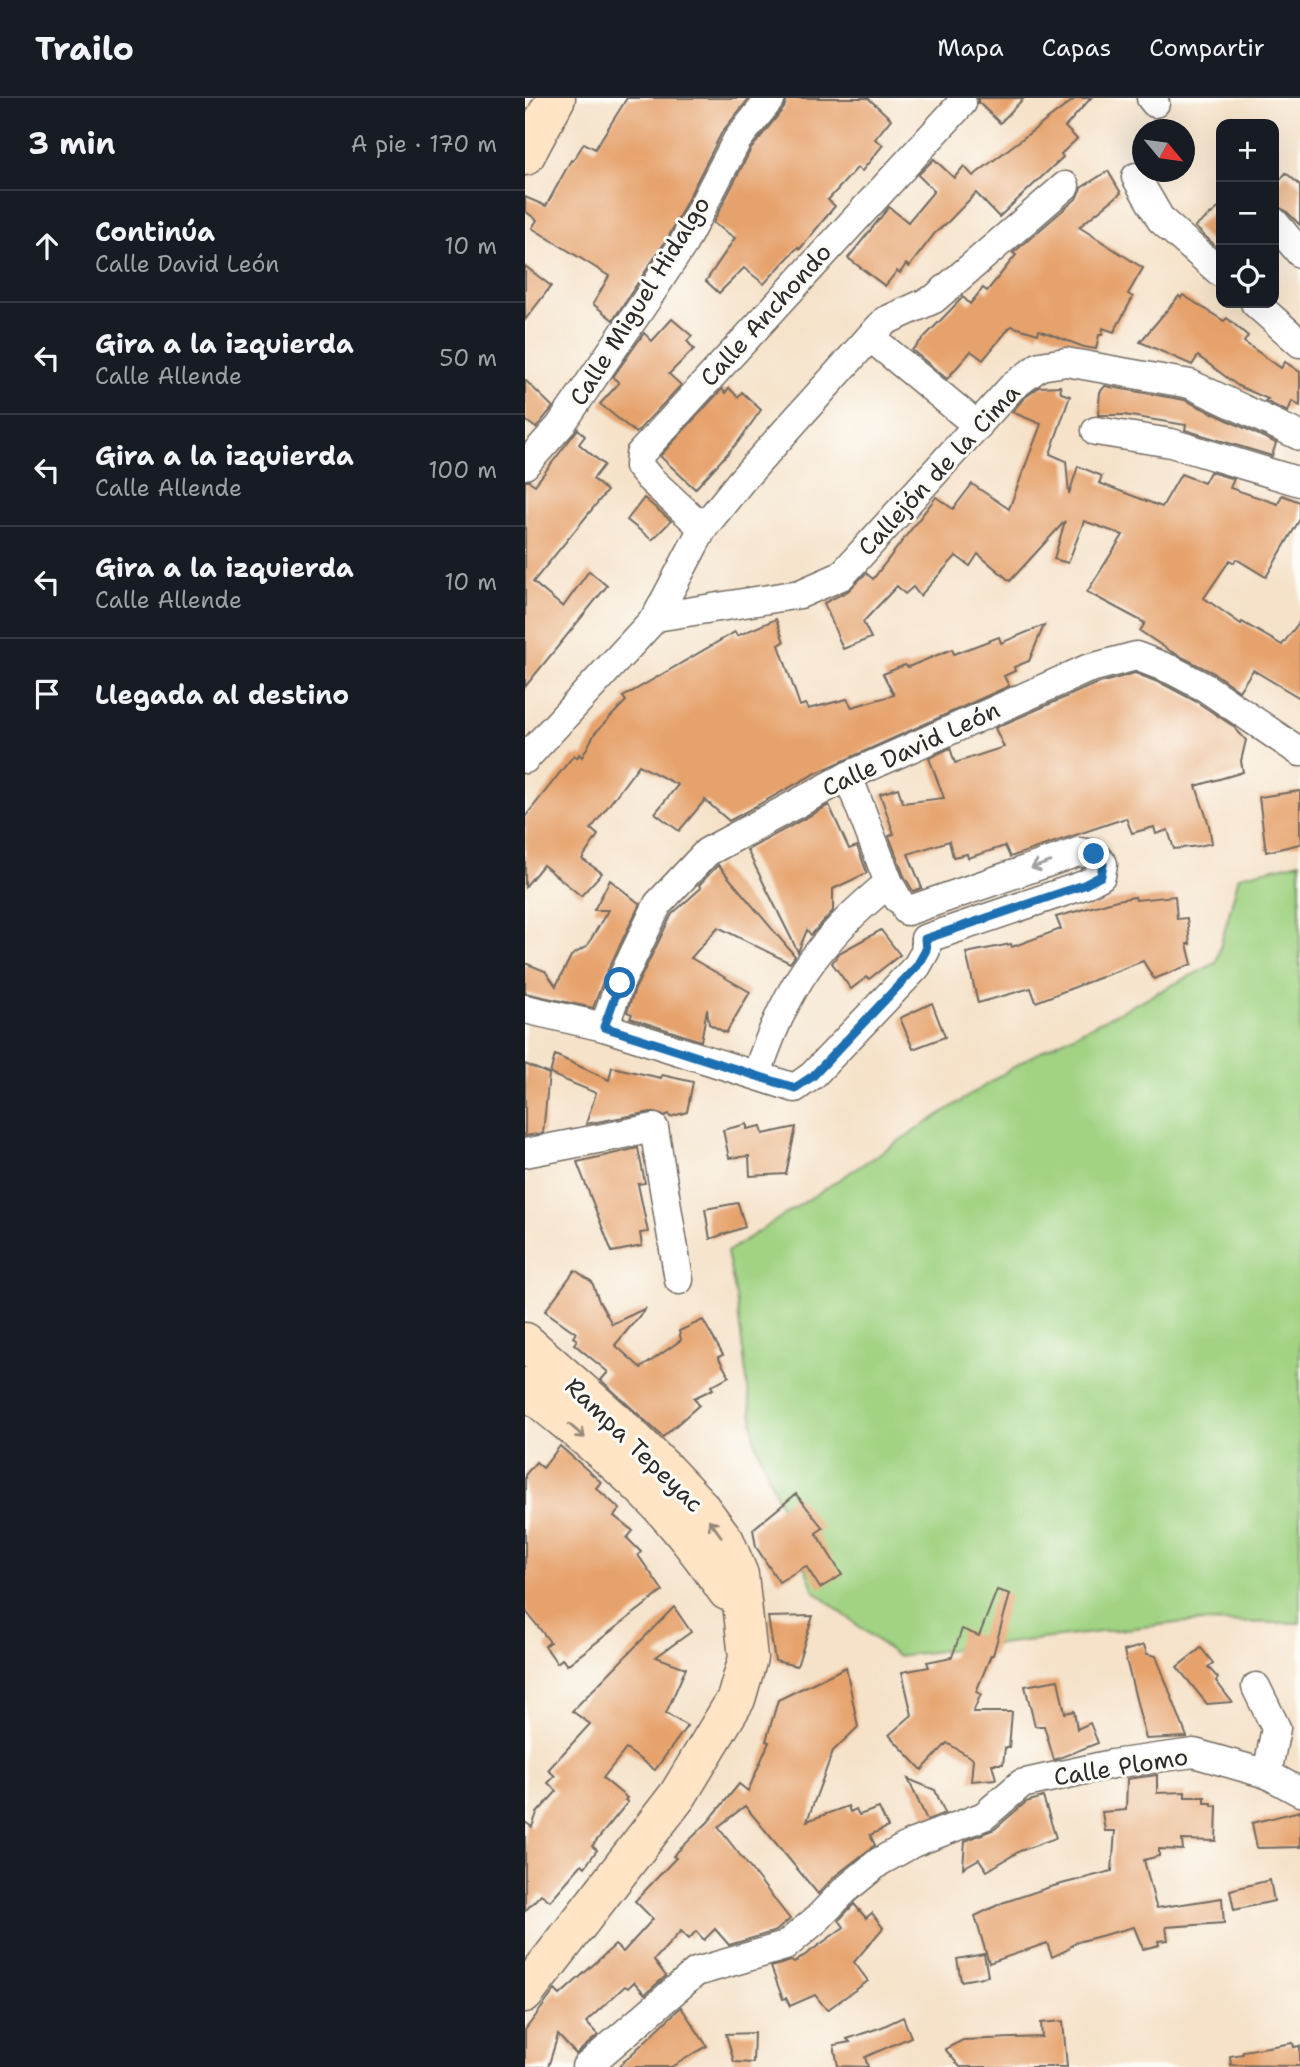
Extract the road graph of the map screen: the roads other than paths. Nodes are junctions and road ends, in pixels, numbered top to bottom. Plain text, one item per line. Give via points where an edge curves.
1 (556, 98) edge
2 (771, 98) edge
3 (962, 103) dead end
4 (525, 156) edge
5 (1139, 182) edge
6 (1065, 186) dead end
7 (1279, 228) edge
8 (1300, 253) edge
9 (1216, 268) edge
10 (1261, 308) edge
11 (870, 337) junction
12 (1300, 343) edge
13 (978, 426) junction
14 (1096, 431) dead end
15 (1300, 436) edge
16 (525, 465) edge
17 (1300, 482) edge
18 (703, 528) junction
19 (656, 617) junction
20 (1300, 752) edge
21 (525, 760) edge
22 (848, 776) junction
23 (889, 883) junction
24 (907, 911) junction
25 (925, 939) junction
26 (525, 1009) edge
27 (604, 1027) junction
28 (757, 1074) junction
29 (525, 1153) edge
30 (679, 1280) dead end
31 (525, 1342) edge
32 (525, 1387) edge
33 (744, 1615) junction
34 (1256, 1687) dead end
35 (1267, 1774) junction
36 (1300, 1792) edge
37 (525, 1993) edge
38 (586, 2067) edge

1 - 4 main road
2 - 16 street, Calle Miguel Hidalgo via 737,140 683,244 645,302 560,426
3 - 18 street, Calle Anchondo via 640,454 639,466 649,478
5 - 9 street via 1161,219
6 - 11 street via 934,299 885,321
7 - 8 street
10 - 12 street
11 - 13 street
11 - 18 street
13 - 15 street, Callejón de la Cima via 1012,387 1040,366 1066,362 1189,384
13 - 19 street, Callejón de la Cima via 841,576 800,594
14 - 17 street via 1171,443
18 - 19 street
19 - 21 street
20 - 22 street, Calle David León via 1206,688 1136,656 1087,669
22 - 23 street
22 - 27 street, Calle David León via 707,852 658,904
23 - 24 street
23 - 28 street via 830,936 806,967 780,1012
24 - 25 street
25 -> 24 street via 1084,885 1101,876 1103,864 1094,854 1078,852
25 - 28 street via 926,950 917,966 813,1076 795,1088
26 - 27 street
27 - 28 street
29 - 30 street via 654,1128
33 -> 31 main road, Rampa Tepeyac via 739,1576 725,1541 699,1506 617,1423
32 -> 33 main road, Rampa Tepeyac via 647,1492 710,1565
33 - 37 main road via 748,1658 736,1699 678,1795
34 - 35 street via 1276,1728
35 - 36 street, Calle Plomo
35 - 38 street, Calle Plomo via 1195,1753 1112,1764 1021,1784 984,1816 912,1843 879,1862 785,1945 696,1972

